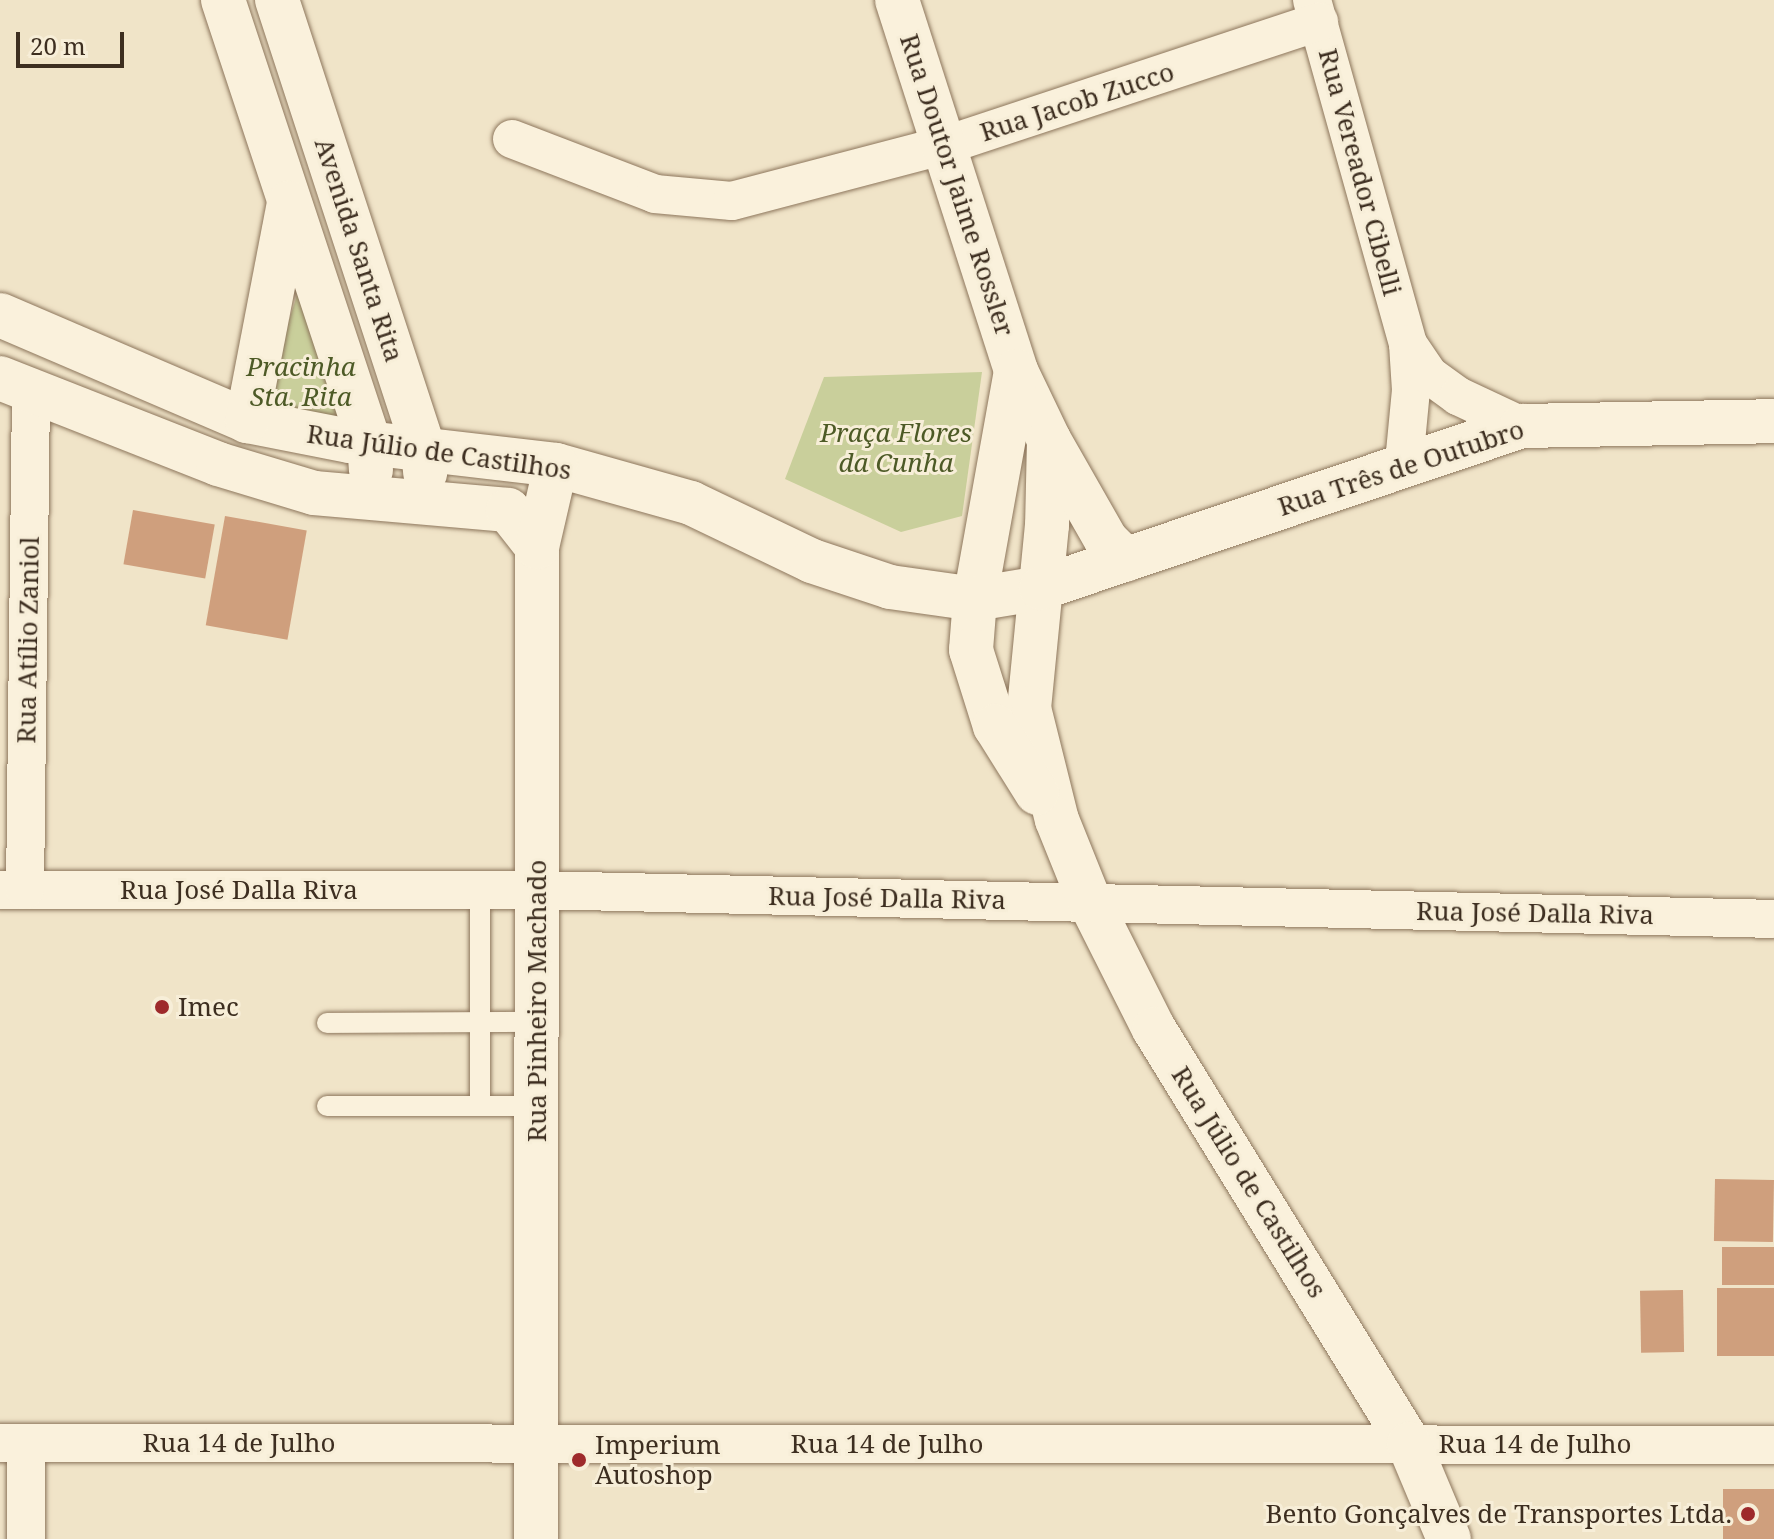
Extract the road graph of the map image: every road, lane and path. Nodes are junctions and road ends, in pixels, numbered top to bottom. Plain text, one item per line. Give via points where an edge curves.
1 (223, 0) edge
2 (277, 0) edge
3 (897, 0) edge
4 (1315, 11) edge
5 (315, 117) junction
6 (267, 133) junction
7 (512, 139) dead end
8 (946, 145) junction
9 (290, 201) junction
10 (0, 315) edge
11 (1408, 344) junction
12 (1016, 371) junction
13 (15, 384) edge
14 (247, 421) junction
15 (1774, 421) edge
16 (1522, 426) junction
17 (1049, 440) junction
18 (369, 442) junction
19 (423, 448) junction
20 (1404, 463) junction
21 (556, 465) junction
22 (372, 499) junction
23 (427, 503) junction
24 (537, 547) junction
25 (1126, 560) junction
26 (1041, 588) junction
27 (975, 599) junction
28 (1057, 820) junction
29 (12, 890) edge
30 (480, 890) junction
31 (537, 890) junction
32 (1090, 902) junction
33 (1774, 919) edge
34 (478, 1021) junction
35 (537, 1022) junction
36 (327, 1023) dead end
37 (480, 1105) junction
38 (327, 1106) dead end
39 (537, 1106) junction
40 (13, 1443) edge
41 (536, 1443) junction
42 (1409, 1444) junction
43 (1774, 1445) edge
44 (26, 1539) edge
45 (536, 1539) edge
46 (1449, 1539) edge

1 - 6 main road, Avenida Santa Rita
2 - 5 main road, Avenida Santa Rita
3 - 8 main road, Rua Doutor Jaime Rossler
4 - 8 street, Rua Jacob Zucco
4 - 11 street, Rua Vereador Cibelli
5 - 6 main road
5 - 19 main road, Avenida Santa Rita
6 - 9 main road, Avenida Santa Rita
7 - 8 street, Rua Jacob Zucco via 655,194 732,201
8 - 12 main road, Rua Doutor Jaime Rossler
9 - 14 main road
9 - 18 main road, Avenida Santa Rita
10 - 14 main road, Rua Júlio de Castilhos
11 - 16 street, Rua Vereador Cibelli via 1429,375 1458,396
11 - 20 street, Rua Vereador Cibelli via 1411,390
12 - 17 main road, Rua Doutor Jaime Rossler
12 - 27 main road, Rua Doutor Jaime Rossler
13 - 22 main road, Rua Júlio de Castilhos via 218,464 314,493
13 - 29 street, Rua Atílio Zaniol
14 - 18 main road, Rua Júlio de Castilhos
15 - 16 main road, Rua Três de Outubro
16 - 20 main road, Rua Três de Outubro
17 - 25 main road via 1106,540
17 - 26 main road, Rua Doutor Jaime Rossler
18 - 19 main road, Rua Júlio de Castilhos
18 - 22 main road, Avenida Santa Rita
19 - 21 main road, Rua Júlio de Castilhos
19 - 23 main road, Avenida Santa Rita
20 - 25 main road, Rua Três de Outubro
21 - 24 main road, Rua Pinheiro Machado
21 - 27 main road, Rua Júlio de Castilhos via 691,503 812,561 890,587
22 - 23 main road, Rua Júlio de Castilhos
23 - 24 main road, Rua Júlio de Castilhos via 508,510
24 - 31 main road, Rua Pinheiro Machado
25 - 26 main road, Rua Três de Outubro
26 - 27 main road, Rua Júlio de Castilhos
26 - 28 main road, Rua Júlio de Castilhos via 1029,708
27 - 28 main road, Rua Júlio de Castilhos via 971,650 983,695 1015,760
28 - 32 main road, Rua Júlio de Castilhos
29 - 30 street, Rua José Dalla Riva
30 - 31 street, Rua José Dalla Riva
30 - 34 lane
31 - 32 street, Rua José Dalla Riva
31 - 35 main road, Rua Pinheiro Machado
32 - 33 street, Rua José Dalla Riva
32 - 42 main road, Rua Júlio de Castilhos via 1154,1029
34 - 35 lane
34 - 36 lane
34 - 37 lane
35 - 39 main road, Rua Pinheiro Machado
37 - 38 lane
37 - 39 lane
39 - 41 main road, Rua Pinheiro Machado
40 - 41 street, Rua 14 de Julho
40 - 44 street
41 - 42 street, Rua 14 de Julho
41 - 45 main road, Rua Pinheiro Machado
42 - 43 street, Rua 14 de Julho
42 - 46 main road, Rua Júlio de Castilhos

